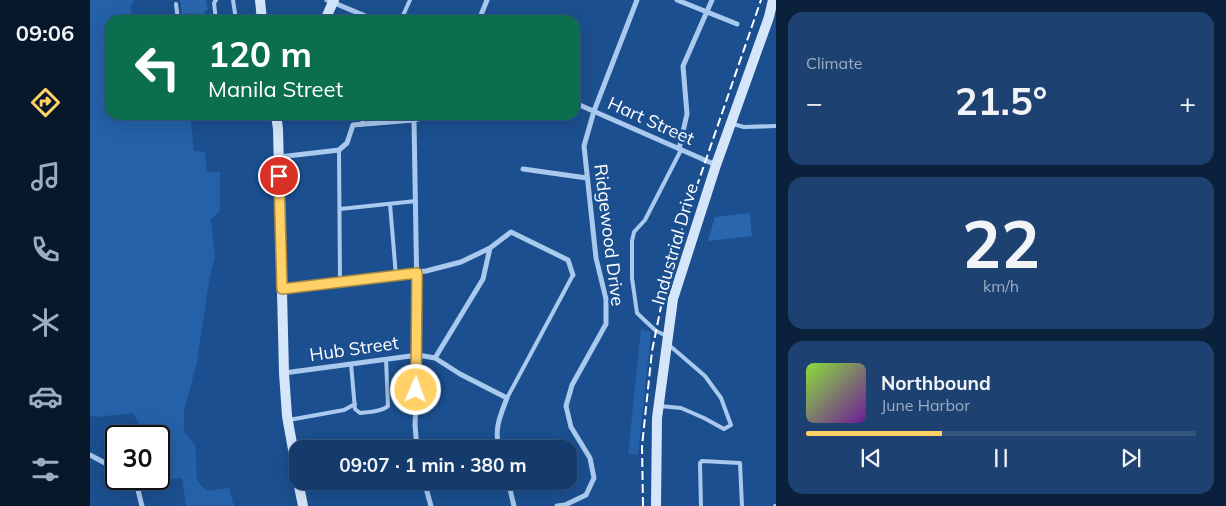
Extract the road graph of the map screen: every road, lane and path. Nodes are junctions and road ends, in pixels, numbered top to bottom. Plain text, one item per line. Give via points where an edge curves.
1 (216, 0) edge
2 (233, 0) edge
3 (260, 0) edge
4 (410, 0) edge
5 (487, 0) edge
6 (637, 0) edge
7 (677, 0) edge
8 (712, 0) edge
9 (773, 0) edge
10 (332, 1) edge
11 (176, 4) dead end
12 (707, 12) junction
13 (177, 15) edge
14 (215, 15) edge
15 (235, 15) edge
16 (262, 15) edge
17 (328, 15) edge
18 (364, 15) edge
19 (403, 15) edge
20 (481, 15) edge
21 (737, 24) dead end
22 (580, 105) edge
23 (594, 112) junction
24 (277, 120) edge
25 (282, 120) edge
26 (364, 120) edge
27 (395, 120) edge
28 (415, 120) edge
29 (731, 124) junction
30 (362, 125) junction
31 (776, 126) edge
32 (278, 129) junction
33 (680, 149) junction
34 (339, 150) junction
35 (278, 157) junction
36 (716, 165) junction
37 (523, 169) dead end
38 (587, 178) junction
39 (416, 201) junction
40 (390, 204) junction
41 (340, 209) junction
42 (490, 248) junction
43 (417, 273) junction
44 (573, 275) joint
45 (396, 276) junction
46 (340, 283) junction
47 (282, 289) junction
48 (668, 340) junction
49 (418, 355) junction
50 (435, 358) junction
51 (386, 359) junction
52 (351, 364) junction
53 (284, 373) junction
54 (507, 398) junction
55 (355, 404) junction
56 (659, 406) junction
57 (287, 420) junction
58 (291, 440) edge
59 (416, 440) edge
60 (497, 440) edge
61 (90, 455) edge
62 (105, 463) edge
63 (138, 490) edge
64 (300, 490) edge
65 (427, 490) edge
66 (510, 490) edge
67 (142, 506) edge
68 (303, 506) edge
69 (431, 506) edge
70 (514, 506) edge
71 (557, 506) edge
72 (656, 506) edge
73 (701, 506) edge
74 (742, 506) edge

1 - 14 lane
2 - 15 lane
3 - 16 main road
4 - 19 lane
5 - 20 street
6 - 23 street, Ridgewood Drive
7 - 12 street
8 - 12 street
9 - 29 main road, Industrial Drive
10 - 17 main road
10 - 18 street
11 - 13 lane
12 - 21 street
12 - 33 street via 683,66 687,114
22 - 23 street, Hart Street
23 - 33 street, Hart Street
23 - 38 street, Ridgewood Drive via 584,146
24 - 32 main road
25 - 32 main road
26 - 30 lane
27 - 30 street
28 - 39 street
29 - 31 lane
29 - 36 main road, Industrial Drive
30 - 34 street via 353,125 347,143
32 - 35 main road
33 - 36 street, Hart Street
33 - 48 lane via 632,241 632,278 637,313
34 - 35 street
34 - 41 lane
35 - 47 main road
36 - 48 main road, Industrial Drive via 673,299
37 - 38 street
38 - 71 street, Ridgewood Drive via 596,258 606,299 606,324 572,385 566,406 570,427 590,458 594,478 586,495
39 - 40 lane
39 - 43 street
40 - 41 lane
40 - 45 lane
41 - 46 lane
42 - 43 street via 461,262
42 - 44 street via 511,232 568,260
42 - 50 street via 483,280
43 - 45 street
43 - 49 street
44 - 54 lane
45 - 46 street
46 - 47 street
47 - 53 main road
48 - 56 main road, Industrial Drive
48 - 56 lane via 705,376 721,398 731,425 724,429 681,408
49 - 50 street, Hub Street
49 - 51 street, Hub Street
49 - 59 street
50 - 54 street, Hub Street
51 - 52 street, Hub Street
51 - 55 lane via 388,406 384,410 360,413
52 - 53 street, Hub Street
52 - 55 lane
53 - 57 main road
54 - 60 street via 497,421
55 - 57 lane via 344,410
56 - 72 main road, Industrial Drive
57 - 58 main road
61 - 62 street
63 - 67 street
64 - 68 main road
65 - 69 street
66 - 70 street
73 - 74 lane via 702,461 740,463

